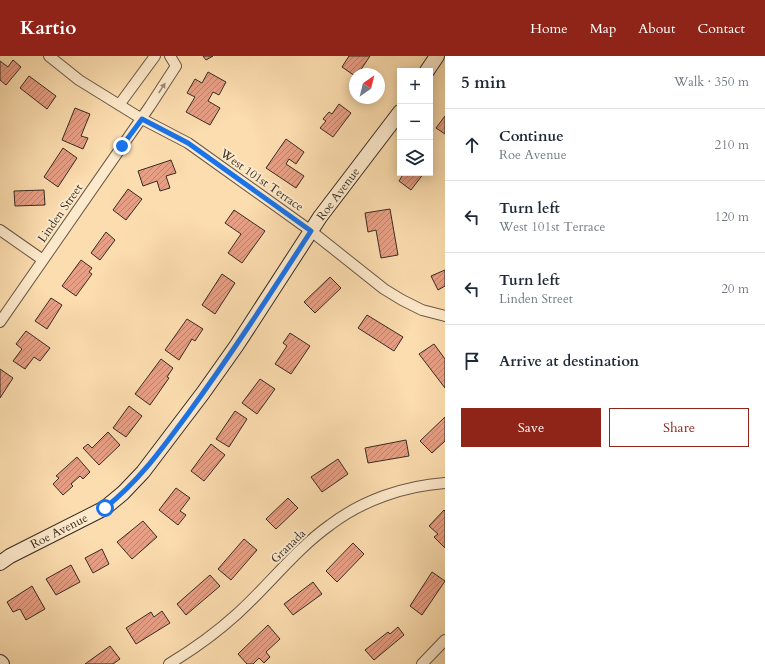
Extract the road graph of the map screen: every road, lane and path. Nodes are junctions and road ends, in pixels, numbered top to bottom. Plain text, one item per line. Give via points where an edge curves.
1 (49, 56) edge
2 (155, 56) edge
3 (170, 56) edge
4 (437, 56) edge
5 (430, 68) edge
6 (120, 105) junction
7 (397, 116) edge
8 (142, 119) junction
9 (0, 230) edge
10 (311, 231) junction
11 (43, 260) junction
12 (445, 316) edge
13 (0, 322) edge
14 (445, 483) edge
15 (0, 563) edge
16 (445, 640) edge
17 (169, 664) edge
18 (422, 664) edge

1 - 6 street, West 101st Terrace via 79,80
2 - 6 street
8 -> 3 street via 176,66
4 - 5 main road
6 - 8 street, West 101st Terrace
7 - 10 main road, Roe Avenue
8 - 10 street, West 101st Terrace via 188,143
8 - 11 street, Linden Street
9 - 11 street
10 - 12 street, West 101st Terrace via 384,289 422,310
10 - 15 main road, Roe Avenue via 237,345 143,472 105,508
11 - 13 street, Linden Street
14 - 17 street, Granada via 402,490 376,499 330,525 212,636
16 - 18 street

